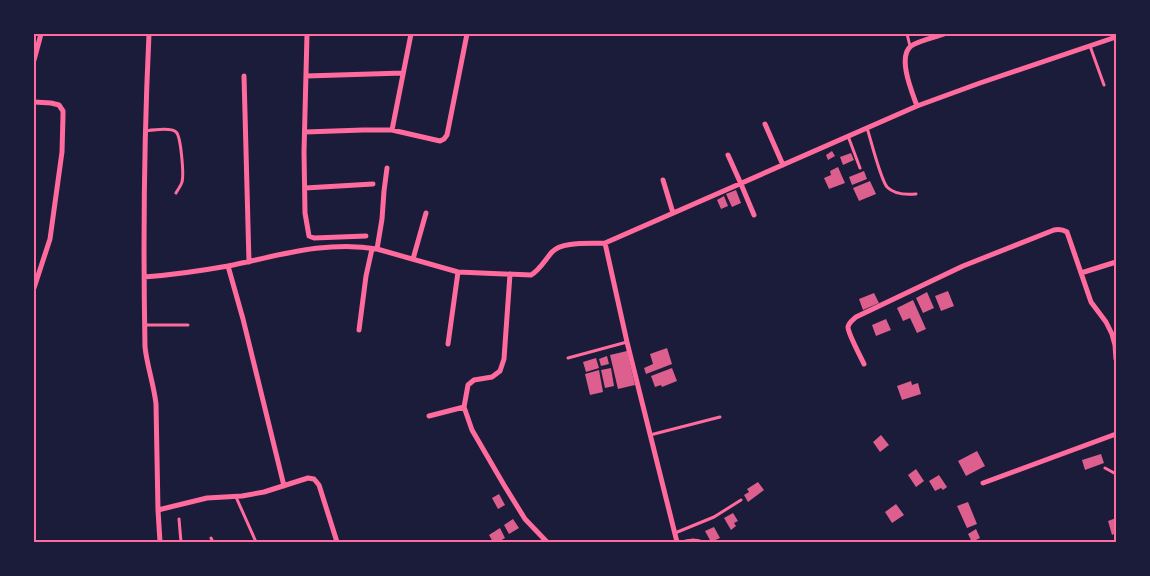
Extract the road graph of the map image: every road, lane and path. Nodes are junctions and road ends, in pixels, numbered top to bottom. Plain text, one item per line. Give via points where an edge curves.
1 (41, 34) edge
2 (149, 34) edge
3 (306, 34) edge
4 (412, 34) edge
5 (467, 34) edge
6 (907, 34) edge
7 (944, 34) edge
8 (1116, 37) edge
9 (1090, 46) junction
10 (910, 47) junction
11 (34, 60) edge
12 (403, 73) junction
13 (244, 76) dead end
14 (306, 76) junction
15 (1104, 86) dead end
16 (34, 102) edge
17 (917, 106) junction
18 (765, 124) dead end
19 (867, 128) junction
20 (392, 130) junction
21 (145, 131) junction
22 (305, 132) junction
23 (848, 136) junction
24 (728, 155) dead end
25 (783, 165) junction
26 (387, 168) dead end
27 (860, 168) dead end
28 (663, 180) dead end
29 (373, 184) dead end
30 (741, 184) junction
31 (305, 188) junction
32 (176, 193) dead end
33 (916, 194) dead end
34 (426, 213) dead end
35 (673, 213) junction
36 (754, 215) dead end
37 (366, 236) dead end
38 (605, 243) junction
39 (374, 249) junction
40 (413, 260) junction
41 (249, 262) junction
42 (1116, 262) edge
43 (228, 266) junction
44 (458, 272) junction
45 (1081, 273) junction
46 (510, 274) junction
47 (144, 277) junction
48 (34, 288) edge
49 (145, 325) junction
50 (188, 325) dead end
51 (358, 330) dead end
52 (627, 342) junction
53 (448, 344) dead end
54 (568, 358) dead end
55 (1116, 359) edge
56 (864, 364) dead end
57 (464, 408) junction
58 (429, 416) dead end
59 (720, 416) dead end
60 (650, 434) junction
61 (1116, 434) edge
62 (1105, 468) dead end
63 (1116, 474) edge
64 (983, 483) dead end
65 (284, 486) junction
66 (236, 497) junction
67 (741, 500) dead end
68 (158, 510) junction
69 (179, 519) dead end
70 (675, 533) junction
71 (212, 538) dead end
72 (160, 542) edge
73 (181, 542) edge
74 (213, 542) edge
75 (256, 542) edge
76 (338, 542) edge
77 (547, 542) edge
78 (679, 542) edge
79 (702, 542) edge

1 - 11 street
2 - 21 street
3 - 14 street
4 - 12 street
5 - 20 street via 444,139 440,141
6 - 10 lane
7 - 10 street
8 - 9 street
9 - 15 lane
9 - 17 street
10 - 17 street via 905,64
12 - 14 street
12 - 20 street
13 - 41 street
14 - 22 street
16 - 48 street via 59,105 63,111 62,152 50,239
17 - 19 street
18 - 25 street
19 - 23 street
19 - 33 lane via 887,186 905,195
20 - 22 street
21 - 32 lane via 168,129 178,133 183,177
21 - 47 street
22 - 31 street
23 - 25 street
23 - 27 lane
24 - 30 street
25 - 30 street
26 - 39 street via 382,219
28 - 35 street
29 - 31 street
30 - 35 street
30 - 36 street
31 - 37 street via 308,236
34 - 40 street
35 - 38 street
38 - 46 street via 567,244 553,250 537,272 531,275
38 - 52 street
39 - 40 street
39 - 41 street via 328,246
39 - 51 street via 366,276
40 - 44 street
41 - 43 street
42 - 45 street
43 - 47 street
43 - 65 street
44 - 46 street
44 - 53 street
45 - 55 street via 1091,302 1112,334
45 - 56 street via 1067,232 1059,229 963,266 851,321 848,326 850,333
46 - 57 street via 504,359 500,371 468,385
47 - 49 street
49 - 50 lane
49 - 68 street via 146,359 156,404
52 - 54 lane
52 - 60 street
57 - 58 street
57 - 77 street via 472,430 504,485 525,518
59 - 60 lane
60 - 70 street
61 - 64 street
62 - 63 lane
65 - 66 street
65 - 76 street via 308,478 319,485
66 - 68 street via 207,498
66 - 75 lane
67 - 70 lane via 714,517
68 - 72 street
69 - 73 lane
70 - 78 street
71 - 74 lane
78 - 79 lane

